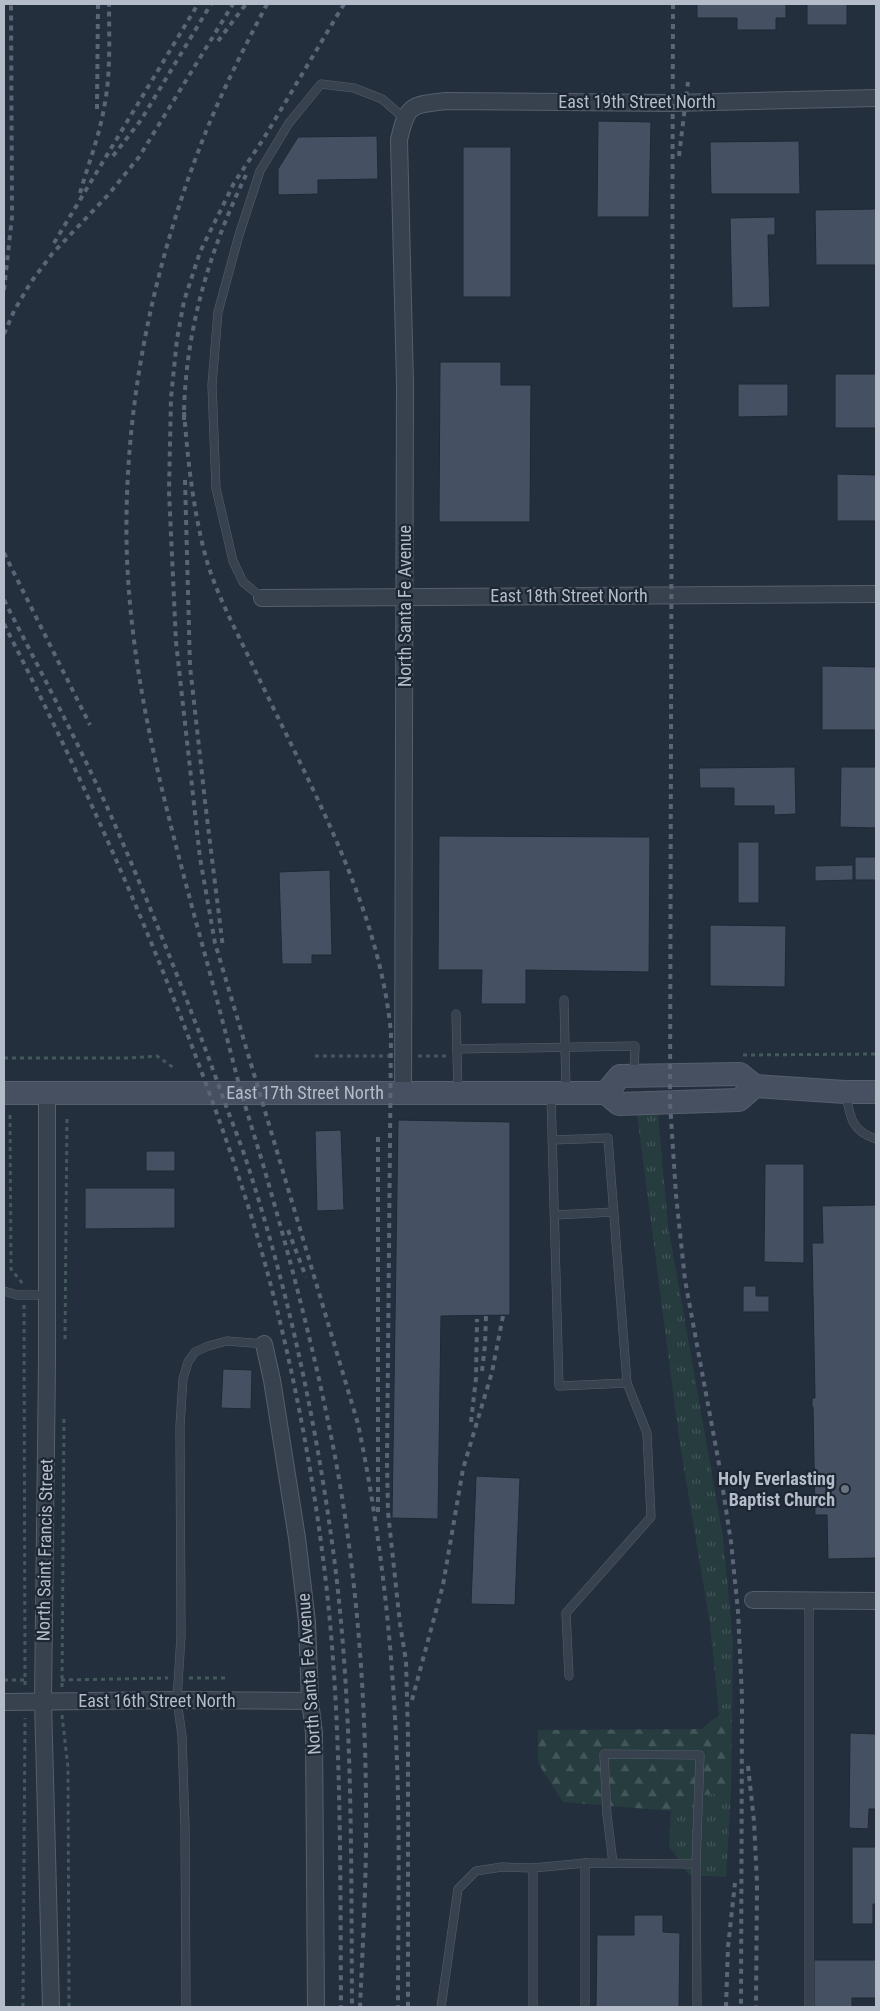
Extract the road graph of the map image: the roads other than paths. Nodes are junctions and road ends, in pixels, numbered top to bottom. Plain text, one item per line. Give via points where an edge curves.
1 (876, 98) edge
2 (404, 118) junction
3 (876, 594) edge
4 (405, 596) junction
5 (262, 598) joint
6 (564, 1000) dead end
7 (456, 1014) dead end
8 (565, 1047) junction
9 (457, 1049) junction
10 (634, 1074) junction
11 (756, 1086) junction
12 (845, 1092) junction
13 (876, 1092) edge
14 (47, 1093) junction
15 (558, 1093) junction
16 (606, 1093) junction
17 (4, 1094) edge
18 (403, 1094) junction
19 (458, 1094) junction
20 (876, 1139) edge
21 (552, 1140) junction
22 (614, 1212) junction
23 (555, 1215) junction
24 (4, 1291) edge
25 (47, 1295) junction
26 (264, 1344) joint
27 (627, 1383) junction
28 (754, 1600) dead end
29 (809, 1600) junction
30 (876, 1601) edge
31 (569, 1676) dead end
32 (177, 1700) junction
33 (310, 1701) junction
34 (4, 1702) edge
35 (43, 1702) junction
36 (585, 1863) junction
37 (613, 1863) junction
38 (696, 1864) junction
39 (534, 1868) junction
40 (51, 2007) edge
41 (186, 2007) edge
42 (316, 2007) edge
43 (441, 2007) edge
44 (533, 2007) edge
45 (585, 2007) edge
46 (697, 2007) edge
47 (809, 2007) edge

1 - 2 street, East 19th Street North via 673,103 446,100 417,104
2 - 4 street, North Santa Fe Avenue via 399,140 405,384
2 - 5 lane via 382,99 354,88 321,84 289,123 260,171 239,235 218,312 212,386 216,488 233,562 243,582
3 - 4 street, East 18th Street North
4 - 5 street, East 18th Street North
4 - 18 street, North Santa Fe Avenue
6 - 8 lane
7 - 9 lane
8 - 9 lane
8 - 10 lane via 635,1046
8 - 15 lane
9 - 19 lane
10 - 11 street via 740,1074
10 - 16 street via 620,1076
11 - 12 street
11 - 16 street, East 17th Street North via 739,1100 619,1104
12 - 13 street
12 - 20 lane via 854,1124 864,1135
14 - 17 street, East 17th Street North
14 - 18 street, East 17th Street North
14 - 25 street, North Saint Francis Street
15 - 16 street, East 17th Street North
15 - 19 street, East 17th Street North
15 - 21 lane
18 - 19 street, East 17th Street North
21 - 22 lane via 608,1138
21 - 23 lane
22 - 23 lane
22 - 27 lane
23 - 27 lane via 559,1386
24 - 25 lane
25 - 35 street, North Saint Francis Street
26 - 32 lane via 227,1341 208,1346 195,1352 183,1379 180,1426 181,1636
26 - 33 street, North Santa Fe Avenue via 297,1538 307,1622
27 - 31 lane via 647,1433 652,1517 566,1613
28 - 29 street
29 - 30 street
29 - 47 lane
32 - 33 street, East 16th Street North
32 - 35 street, East 16th Street North
32 - 41 lane via 186,1827
33 - 42 street, North Santa Fe Avenue via 315,1782
34 - 35 street, East 16th Street North
35 - 40 street, North Saint Francis Street
36 - 37 lane
36 - 39 lane
36 - 45 lane
37 - 38 lane
37 - 38 lane via 604,1754 700,1755
38 - 46 lane
39 - 43 lane via 502,1867 476,1871 458,1889
39 - 44 lane

